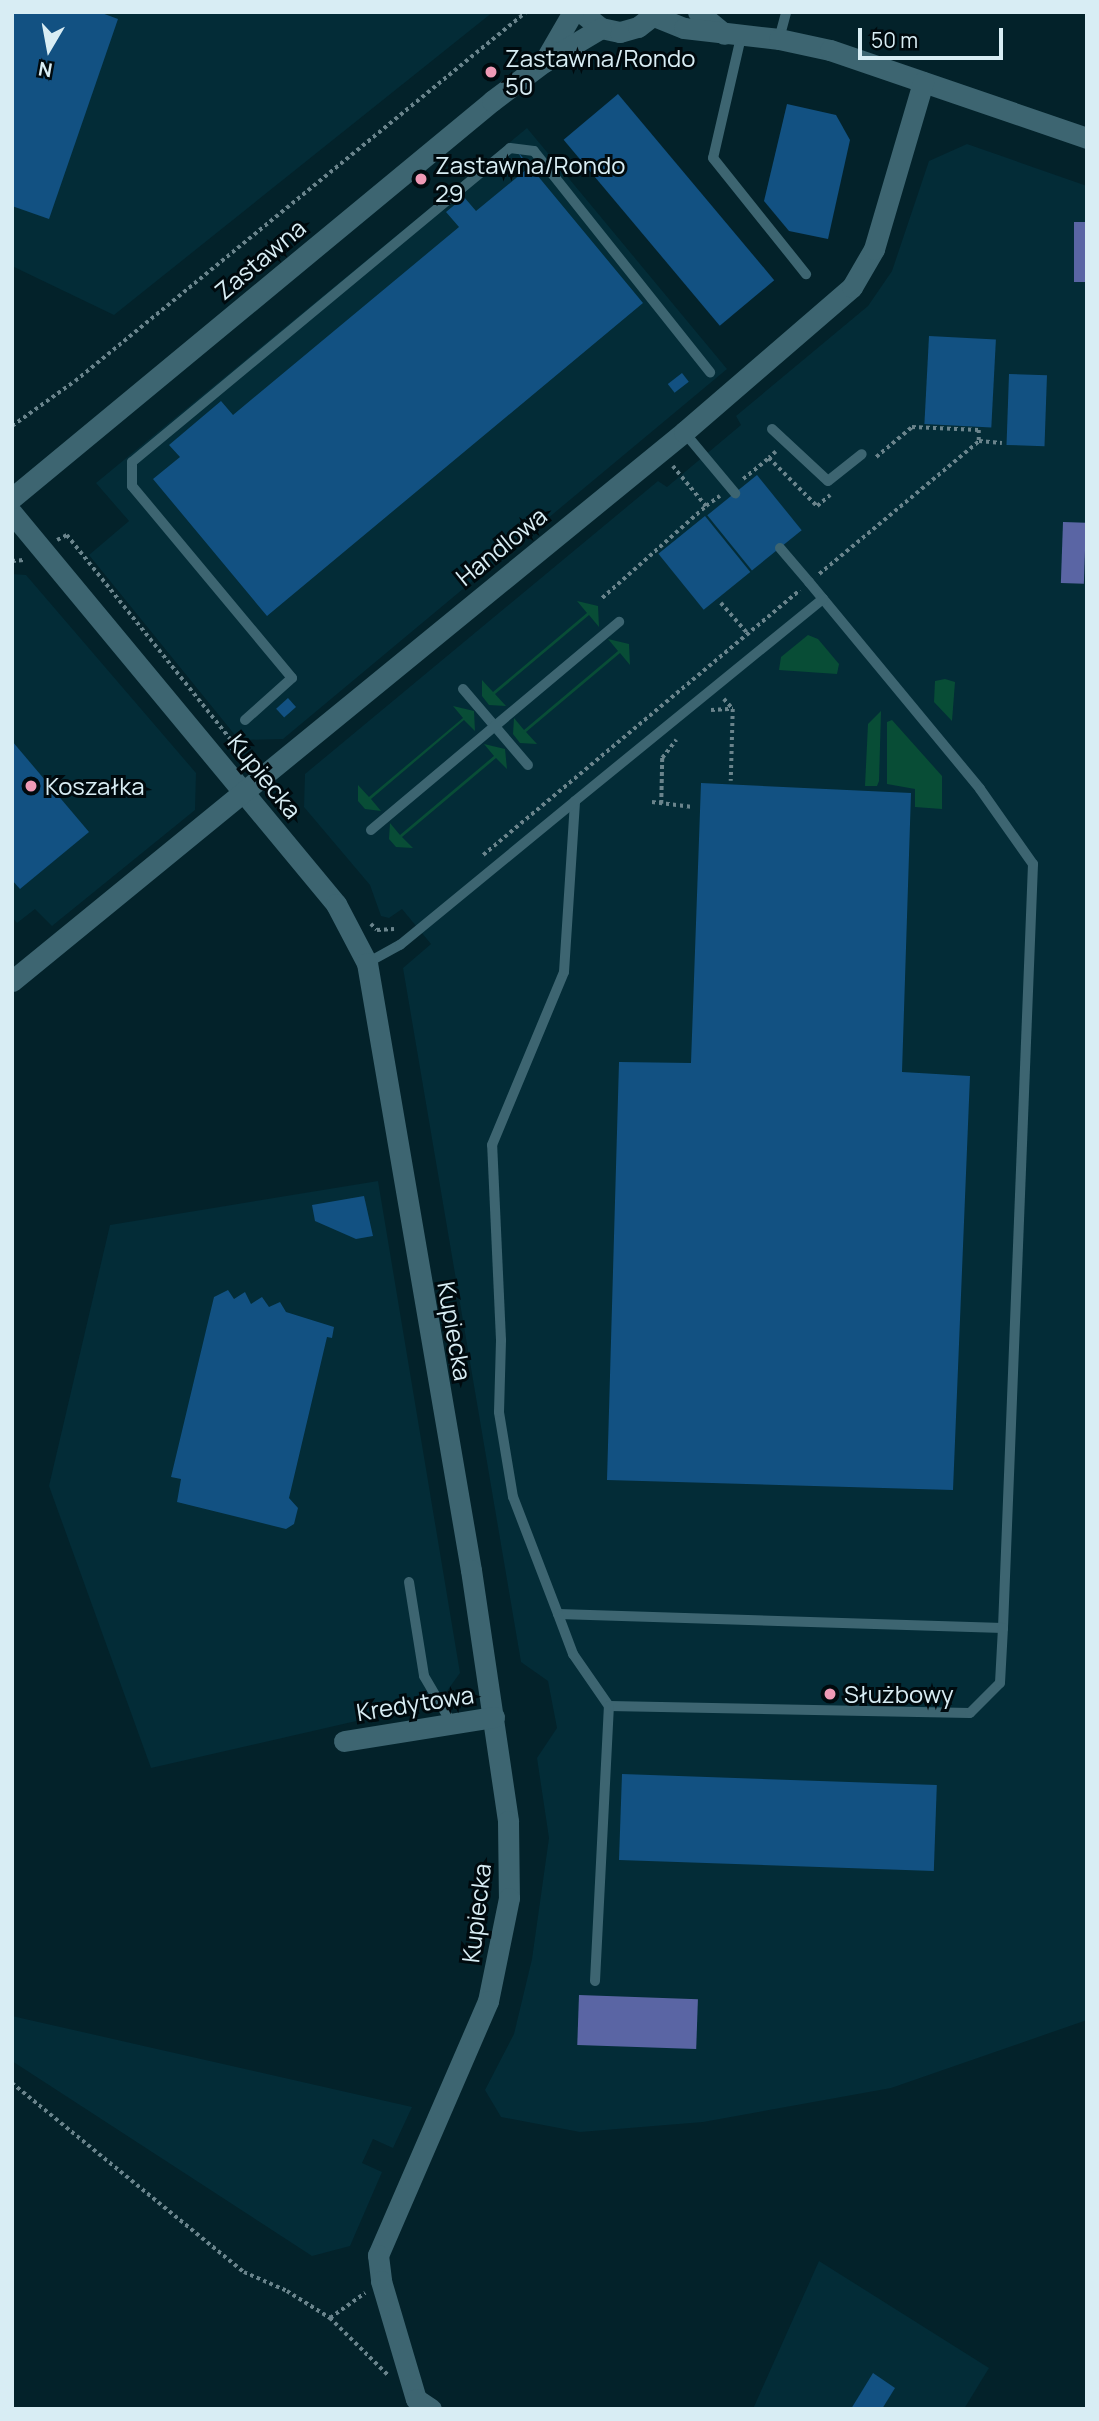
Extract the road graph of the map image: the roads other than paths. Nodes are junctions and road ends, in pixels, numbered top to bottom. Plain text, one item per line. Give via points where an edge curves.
1 (573, 12) edge
2 (581, 12) edge
3 (698, 12) edge
4 (786, 12) edge
5 (655, 14) edge
6 (601, 28) junction
7 (733, 35) junction
8 (779, 39) junction
9 (544, 62) junction
10 (923, 82) junction
11 (1087, 138) edge
12 (806, 274) dead end
13 (710, 372) dead end
14 (772, 429) dead end
15 (684, 432) junction
16 (862, 454) dead end
17 (735, 493) dead end
18 (12, 498) edge
19 (12, 513) edge
20 (780, 548) dead end
21 (823, 599) junction
22 (619, 622) dead end
23 (463, 689) dead end
24 (245, 720) dead end
25 (493, 725) junction
26 (528, 765) dead end
27 (244, 791) junction
28 (575, 801) junction
29 (371, 830) dead end
30 (367, 963) junction
31 (12, 981) edge
32 (409, 1582) dead end
33 (558, 1614) junction
34 (1003, 1628) junction
35 (609, 1706) junction
36 (494, 1717) junction
37 (452, 1724) junction
38 (344, 1741) dead end
39 (595, 1981) dead end
40 (424, 2404) edge

1 - 9 street, Zastawna
2 - 6 street
3 - 7 street
4 - 8 lane
5 - 6 street via 638,27 620,32
5 - 7 street via 684,28
6 - 9 street, Zastawna
7 - 8 street
7 - 12 lane via 713,158
8 - 10 street via 830,50
9 - 18 street, Zastawna
10 - 11 street
10 - 15 street, Handlowa via 864,269 852,286
13 - 24 lane via 534,151 510,149 132,461 132,486 292,678
14 - 16 lane via 828,481
15 - 17 lane
15 - 27 street, Handlowa
19 - 27 street, Kupiecka
20 - 21 lane
21 - 28 lane
21 - 34 lane via 980,789 1032,864
22 - 25 lane
23 - 25 lane
25 - 26 lane
25 - 29 lane
27 - 30 street, Kupiecka via 336,904
27 - 31 street, Handlowa
28 - 30 lane via 400,945
28 - 33 lane via 564,972 492,1145 501,1340 499,1412 513,1497
30 - 36 street, Kupiecka
32 - 37 lane via 424,1676
33 - 34 lane
33 - 35 lane via 573,1654
34 - 35 lane via 1000,1683 970,1713
35 - 39 lane
36 - 37 street, Kredytowa
36 - 40 street, Kupiecka via 510,1863 499,1961 488,2001 378,2255 381,2281
37 - 38 street, Kredytowa

